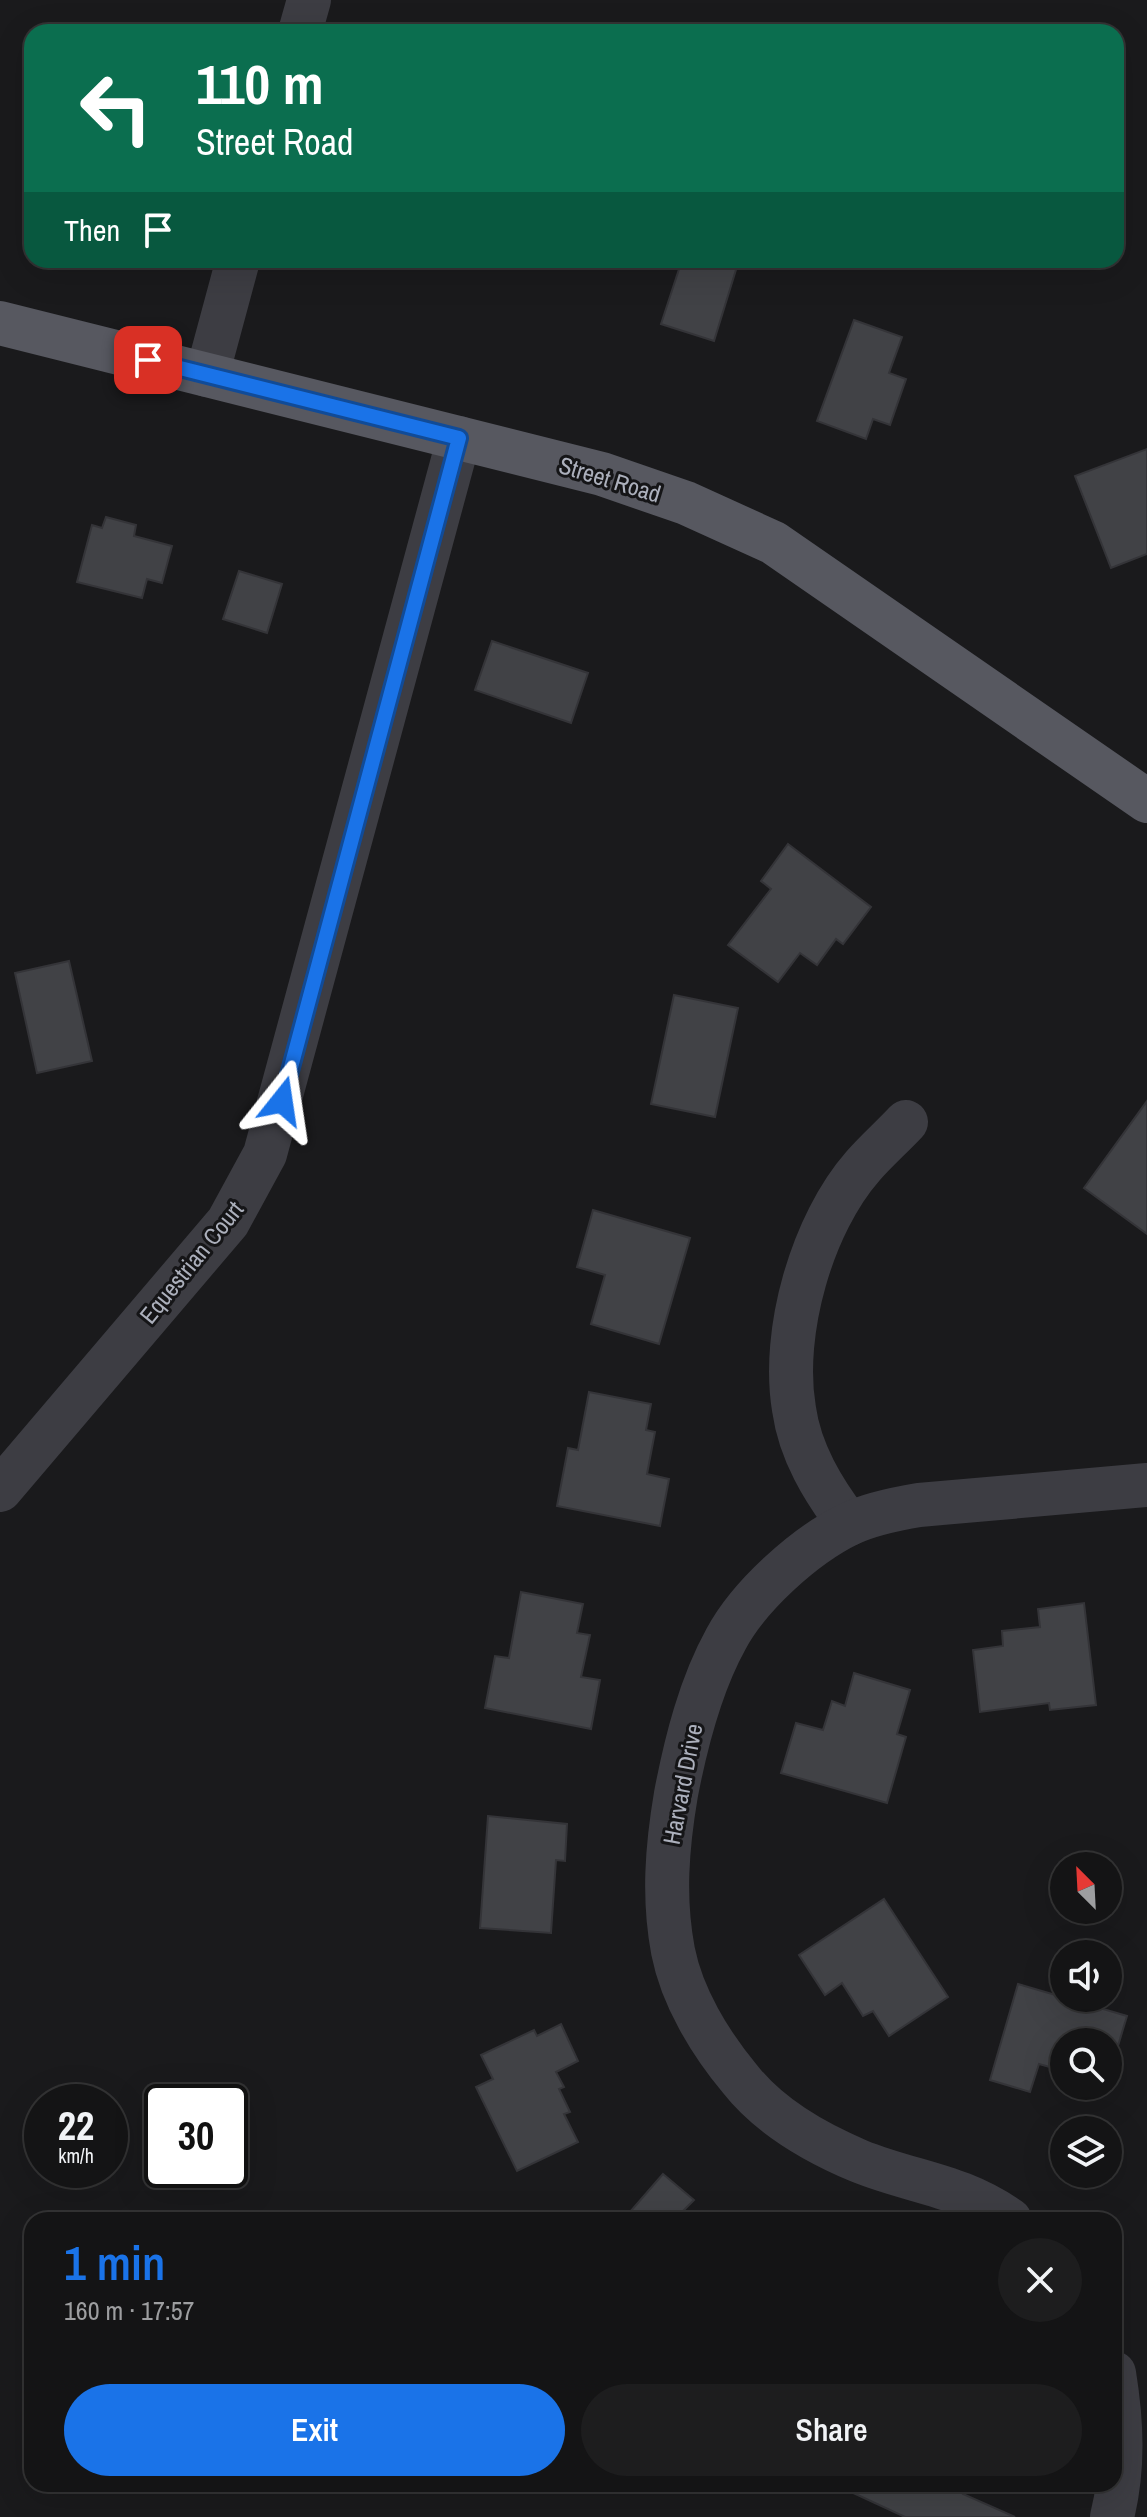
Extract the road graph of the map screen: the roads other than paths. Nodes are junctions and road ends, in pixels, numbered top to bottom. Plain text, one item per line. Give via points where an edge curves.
1 (309, 0) edge
2 (302, 24) edge
3 (236, 268) edge
4 (0, 323) edge
5 (207, 375) junction
6 (459, 438) junction
7 (1147, 801) edge
8 (906, 1122) dead end
9 (1147, 1485) edge
10 (0, 1490) edge
11 (849, 1524) junction
12 (996, 2212) edge
13 (1118, 2492) edge
14 (1112, 2517) edge

1 - 2 street
3 - 5 street
4 - 5 main road, Street Road
5 - 6 main road, Street Road
6 - 7 main road, Street Road via 602,474 686,503 774,543
6 - 10 street, Equestrian Court via 265,1154 228,1222
8 - 11 street via 862,1167 819,1238 803,1288 791,1365 794,1409 806,1452 828,1497
9 - 11 street, Harvard Drive via 919,1505
11 - 12 street, Harvard Drive via 800,1555 761,1593 726,1637 705,1685 683,1755 670,1830 666,1892 674,1953 705,2030 741,2081 771,2109 804,2134 859,2161 957,2189
13 - 14 street

